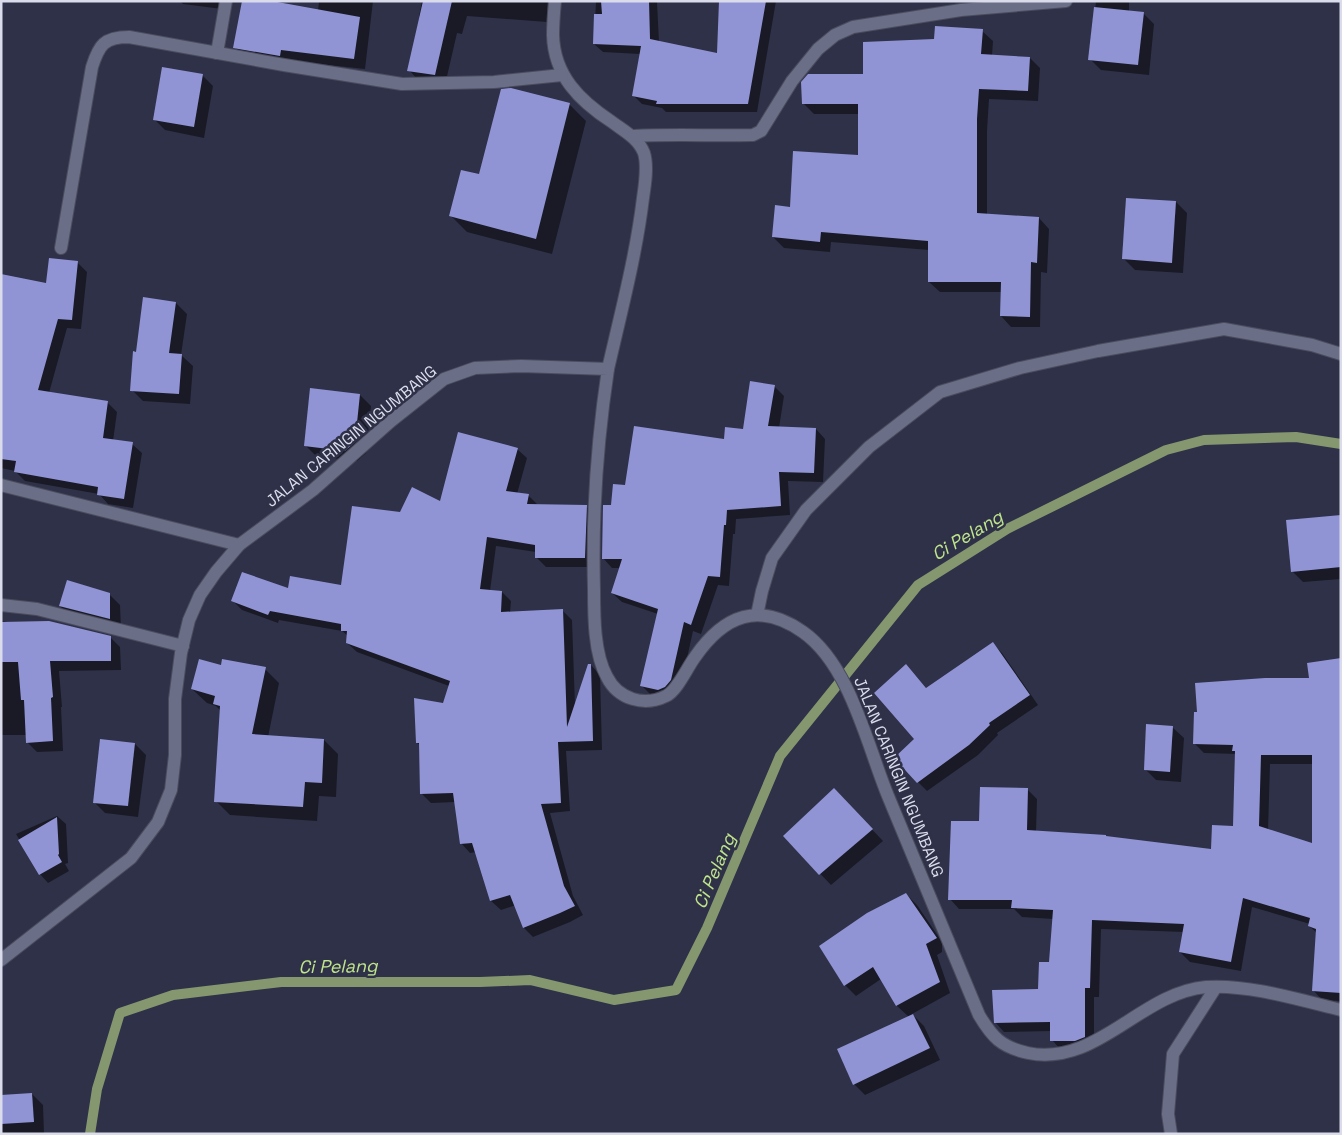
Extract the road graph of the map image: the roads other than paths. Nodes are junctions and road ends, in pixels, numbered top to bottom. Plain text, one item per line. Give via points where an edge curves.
1 (226, 1) edge
2 (555, 1) edge
3 (1066, 1) edge
4 (962, 6) edge
5 (217, 53) junction
6 (562, 75) junction
7 (633, 136) junction
8 (60, 248) dead end
9 (1341, 354) edge
10 (608, 369) junction
11 (1, 485) edge
12 (239, 545) junction
13 (1, 605) edge
14 (757, 615) junction
15 (183, 646) junction
16 (1, 960) edge
17 (1216, 987) junction
18 (1341, 1010) edge
19 (1171, 1134) edge

1 - 5 street
2 - 6 street via 553,36
3 - 4 street
4 - 7 street via 853,27 835,35 818,49 792,80 757,133 737,136
5 - 6 street via 402,84 494,82
5 - 8 street via 129,38 104,42 96,53 92,68
6 - 7 street via 594,110
7 - 10 street via 645,155 645,180 631,273
9 - 14 street via 1312,345 1224,329 1020,368 940,392 869,447 806,510 772,558
10 - 12 street, JALAN CARINGIN NGUMBANG via 475,368 444,379 313,490
10 - 14 street, JALAN CARINGIN NGUMBANG via 595,492 593,563 594,614 606,677 618,692 632,700 650,701 668,696 717,632 737,618
11 - 12 street
12 - 15 street, JALAN CARINGIN NGUMBANG via 200,595 189,620
13 - 15 street via 37,609
14 - 17 street, JALAN CARINGIN NGUMBANG via 780,620 803,633 825,652 847,688 887,794 979,1015 990,1034 1011,1050 1038,1055 1063,1054 1084,1047 1148,1008 1180,993
15 - 16 street, JALAN CARINGIN NGUMBANG via 174,698 171,790 158,822 131,858
17 - 18 street, JALAN CARINGIN NGUMBANG via 1239,988
17 - 19 street via 1173,1054 1168,1114

